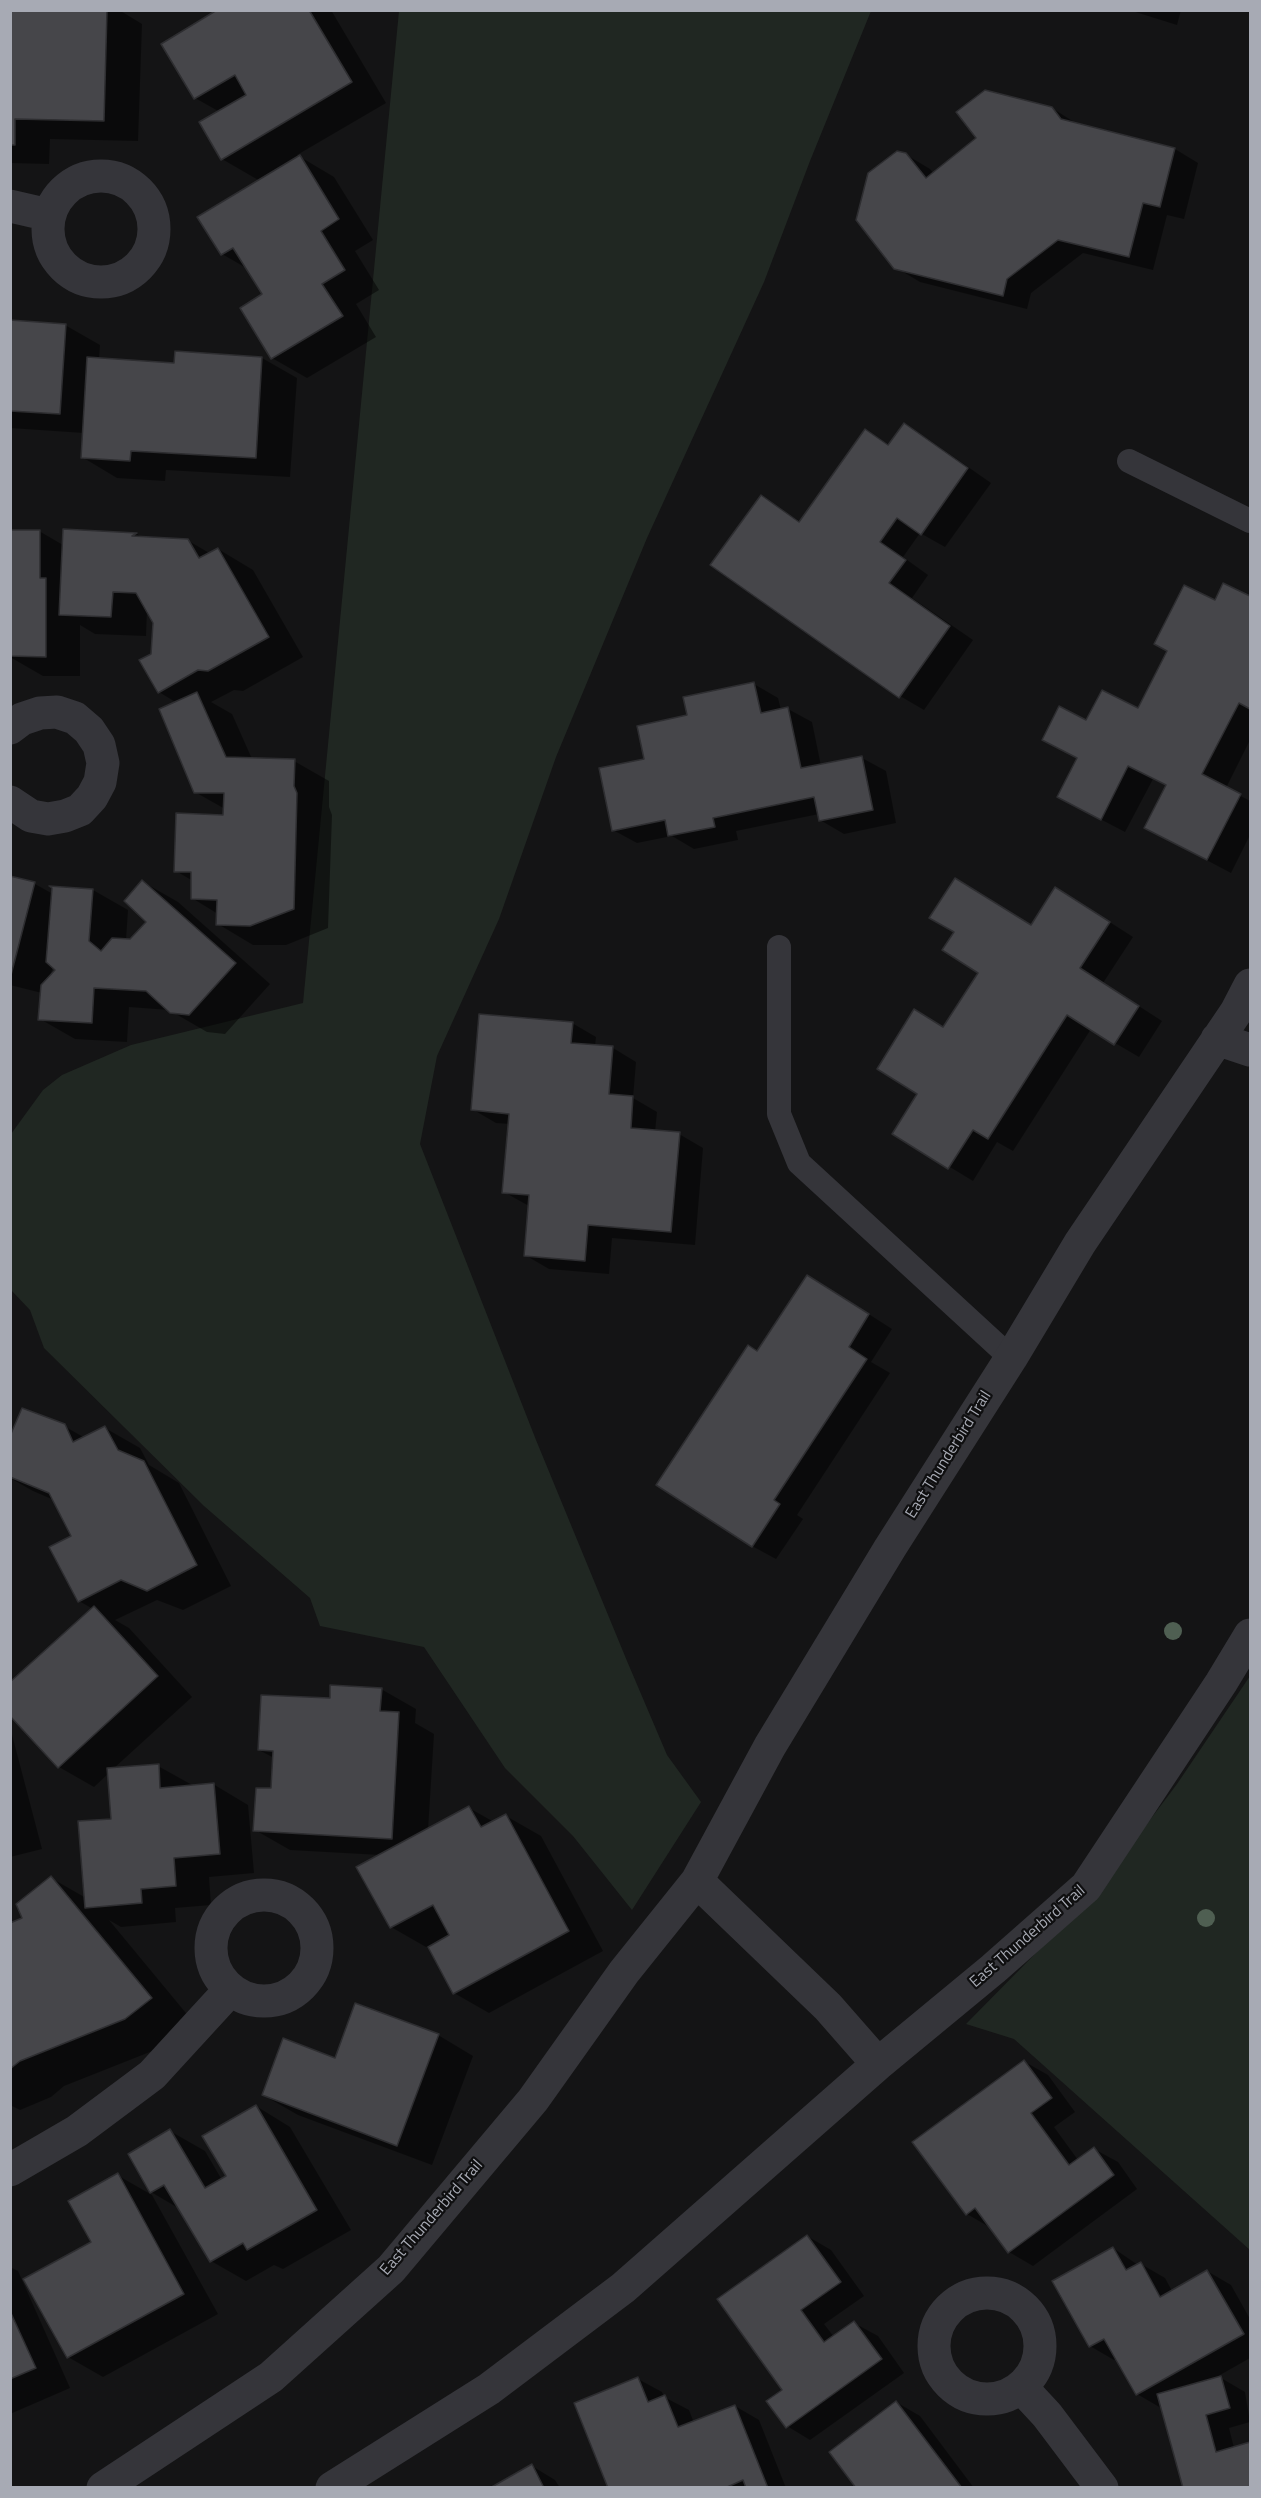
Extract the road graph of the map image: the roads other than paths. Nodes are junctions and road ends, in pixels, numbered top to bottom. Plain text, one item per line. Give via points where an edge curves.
1 (10, 206) edge
2 (49, 215) dead end
3 (1129, 461) dead end
4 (1251, 521) edge
5 (10, 729) edge
6 (10, 801) edge
7 (779, 947) dead end
8 (1251, 985) edge
9 (1217, 1040) junction
10 (1251, 1050) edge
11 (1011, 1358) junction
12 (1251, 1635) edge
13 (697, 1881) junction
14 (230, 1990) dead end
15 (878, 2064) junction
16 (10, 2170) edge
17 (1021, 2387) dead end
18 (139, 2464) junction
19 (103, 2487) edge
20 (116, 2487) edge
21 (332, 2487) edge
22 (1101, 2487) edge

1 - 2 street
3 - 4 lane
5 - 6 street via 40,712 75,718 99,745 103,763 100,782 80,810 48,819 31,816
7 - 11 lane via 779,1114 799,1163
8 - 9 street, East Thunderbird Trail
9 - 10 street
9 - 11 street, East Thunderbird Trail via 1080,1243
11 - 13 street, East Thunderbird Trail via 770,1746
12 - 15 street, East Thunderbird Trail via 1086,1887
13 - 15 street via 828,2007
13 - 18 street, East Thunderbird Trail via 624,1972 533,2100 391,2269 271,2377
14 - 16 street via 152,2075 77,2131
15 - 21 street, East Thunderbird Trail via 623,2288 489,2389
17 - 22 street
18 - 19 street, East Thunderbird Trail
18 - 20 street

